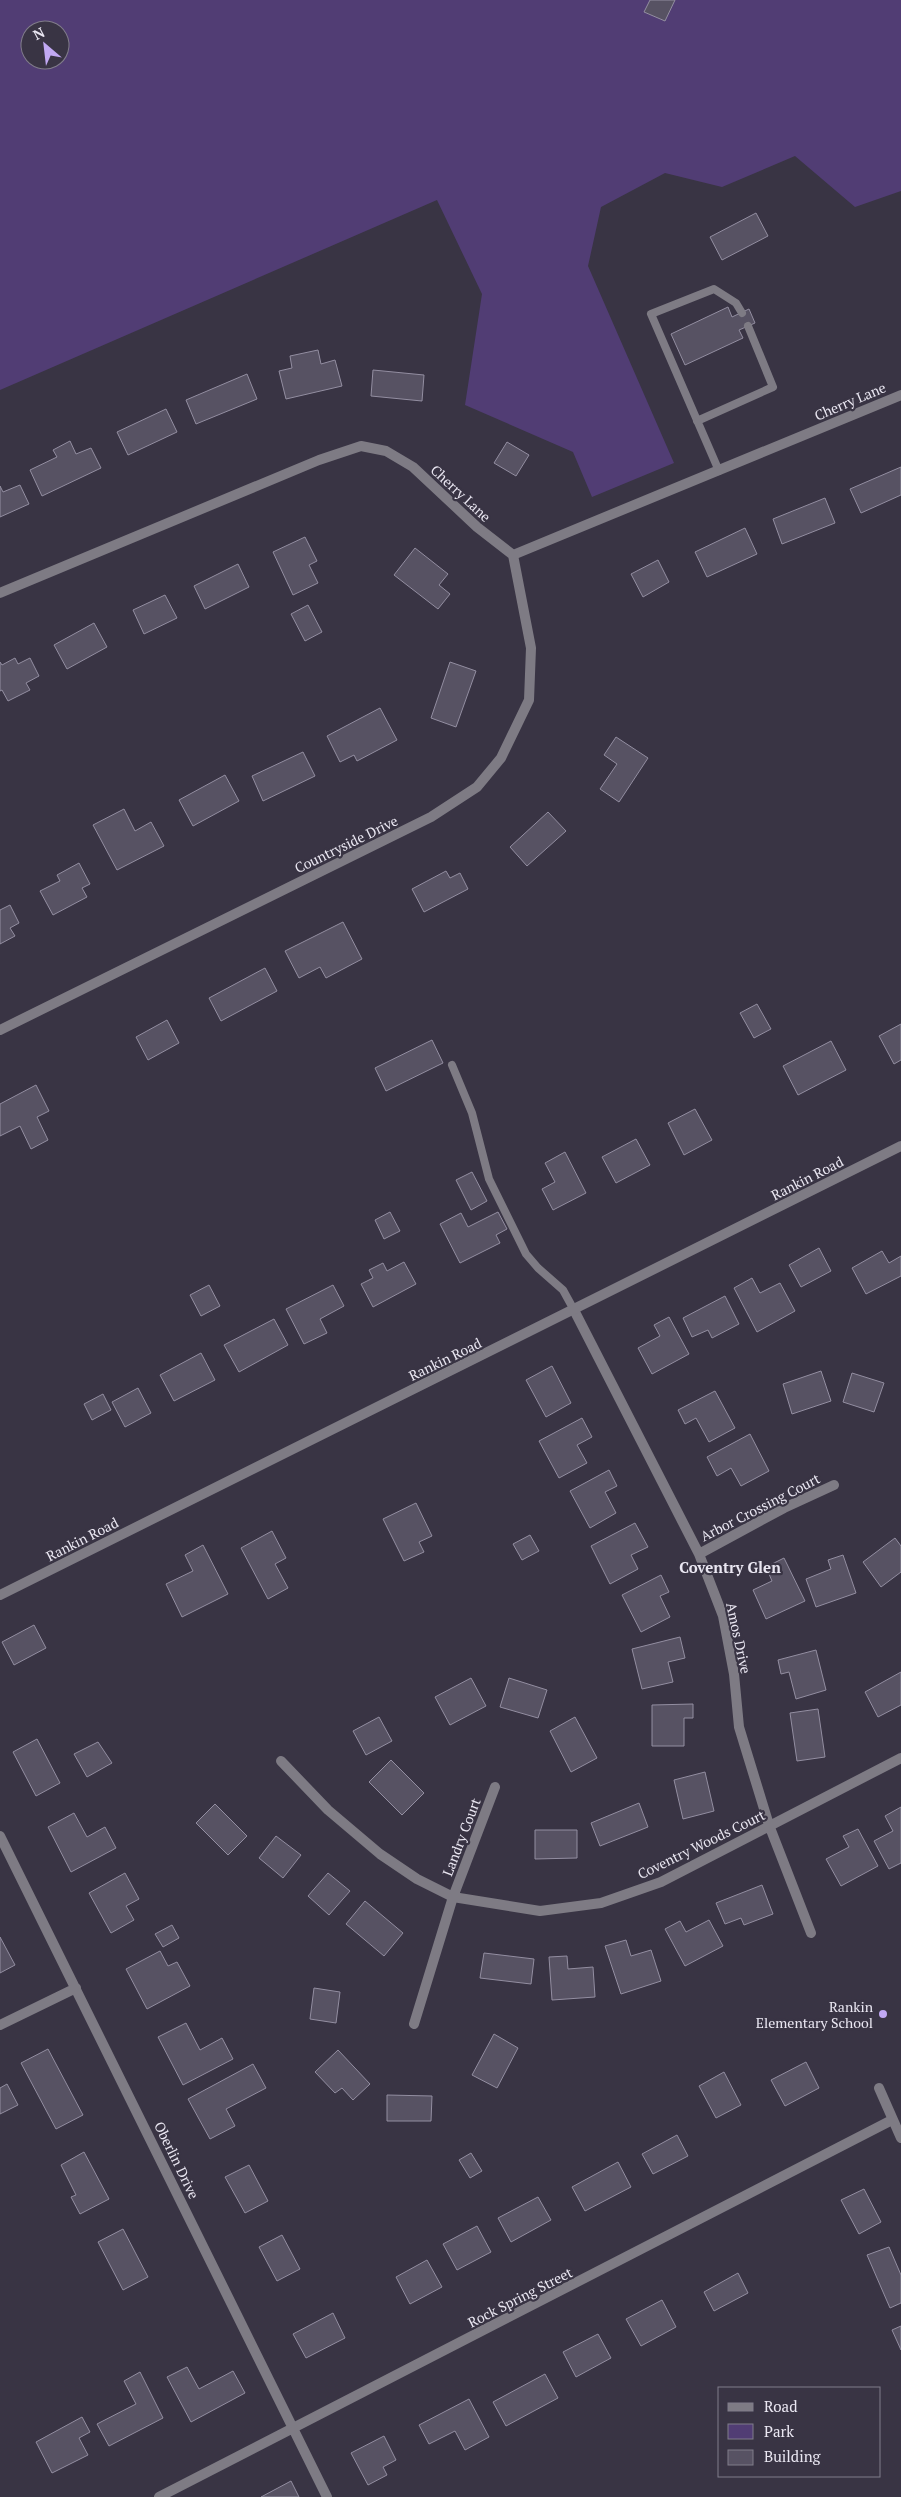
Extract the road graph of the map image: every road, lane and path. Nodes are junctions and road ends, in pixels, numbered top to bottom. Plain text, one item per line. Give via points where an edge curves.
1 (742, 313) dead end
2 (748, 326) dead end
3 (901, 395) edge
4 (698, 421) junction
5 (719, 471) junction
6 (513, 555) junction
7 (0, 593) edge
8 (0, 1030) edge
9 (452, 1065) dead end
10 (901, 1146) edge
11 (574, 1310) junction
12 (834, 1484) dead end
13 (699, 1554) junction
14 (0, 1595) edge
15 (901, 1758) edge
16 (281, 1761) dead end
17 (495, 1787) dead end
18 (769, 1826) junction
19 (0, 1836) edge
20 (453, 1897) junction
21 (811, 1934) dead end
22 (76, 1988) junction
23 (414, 2024) dead end
24 (0, 2025) edge
25 (879, 2088) dead end
26 (892, 2120) junction
27 (901, 2138) edge
28 (294, 2428) junction
29 (159, 2497) edge
30 (327, 2497) edge

1 - 4 lane via 736,303 714,289 651,314
2 - 4 lane via 773,387
3 - 5 street, Cherry Lane
4 - 5 lane
5 - 6 street, Cherry Lane
6 - 7 street, Cherry Lane via 477,527 413,467 386,451 361,446 319,460
6 - 8 street, Countryside Drive via 531,648 529,700 501,758 477,787 431,817
9 - 11 lane via 472,1113 489,1179 522,1245 538,1268 563,1290
10 - 11 street, Rankin Road
11 - 13 street, Amos Drive
11 - 14 street, Rankin Road
12 - 13 street, Arbor Crossing Court
13 - 18 street, Amos Drive via 723,1616 734,1674 739,1727
15 - 18 street, Coventry Woods Court
16 - 20 street, Coventry Woods Court via 328,1810 380,1854 417,1879
17 - 20 street, Landry Court
18 - 20 street, Coventry Woods Court via 661,1882 602,1903 540,1912
18 - 21 street, Amos Drive
19 - 22 street, Oberlin Drive
20 - 23 street, Landry Court
22 - 24 street
22 - 28 street, Oberlin Drive
25 - 26 street
26 - 27 street
26 - 28 street, Rock Spring Street
28 - 29 street, Rock Spring Street
28 - 30 street, Oberlin Drive

